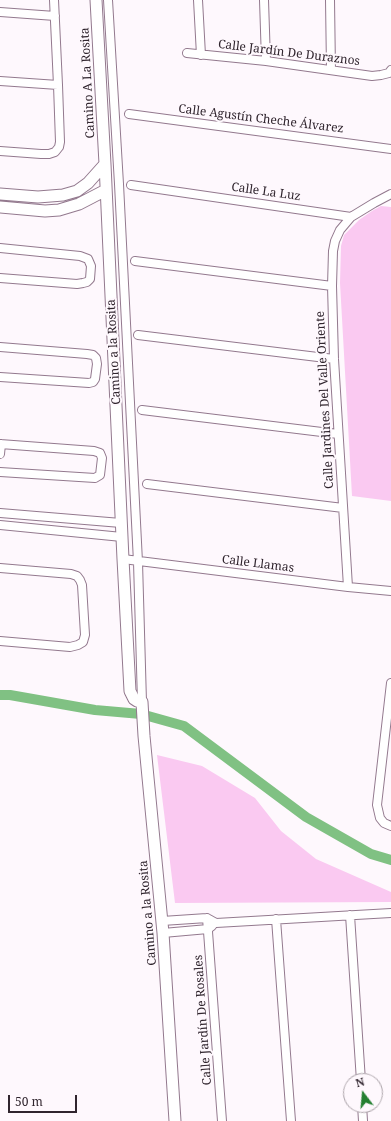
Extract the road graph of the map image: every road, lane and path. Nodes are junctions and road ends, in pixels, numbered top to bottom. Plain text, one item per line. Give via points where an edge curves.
1 (54, 0) edge
2 (96, 0) edge
3 (108, 0) edge
4 (198, 0) edge
5 (264, 0) edge
6 (330, 0) edge
7 (0, 12) edge
8 (55, 16) junction
9 (187, 53) dead end
10 (201, 55) junction
11 (266, 60) junction
12 (331, 70) junction
13 (390, 71) edge
14 (0, 81) edge
15 (58, 85) junction
16 (129, 114) dead end
17 (391, 149) edge
18 (0, 151) edge
19 (105, 164) junction
20 (131, 185) dead end
21 (106, 190) junction
22 (0, 194) edge
23 (391, 194) edge
24 (0, 207) edge
25 (352, 216) junction
26 (0, 248) edge
27 (135, 261) dead end
28 (0, 278) edge
29 (332, 286) junction
30 (138, 335) dead end
31 (0, 347) edge
32 (334, 359) junction
33 (0, 377) edge
34 (142, 410) dead end
35 (338, 434) junction
36 (0, 444) edge
37 (0, 454) edge
38 (0, 472) edge
39 (147, 484) dead end
40 (343, 508) junction
41 (0, 513) edge
42 (121, 523) junction
43 (0, 526) edge
44 (122, 536) junction
45 (123, 559) junction
46 (138, 562) junction
47 (0, 568) edge
48 (348, 587) junction
49 (391, 591) edge
50 (0, 641) edge
51 (391, 683) edge
52 (142, 702) junction
53 (391, 826) edge
54 (391, 913) edge
55 (350, 915) junction
56 (207, 918) junction
57 (276, 919) junction
58 (162, 921) junction
59 (216, 923) junction
60 (208, 929) junction
61 (163, 933) junction
62 (360, 1073) edge
63 (175, 1121) edge
64 (222, 1121) edge
65 (291, 1121) edge

1 - 8 street
2 - 19 street, Camino A La Rosita
3 - 46 street, Camino a la Rosita
4 - 10 street
5 - 11 street
6 - 12 street
7 - 8 street
8 - 15 street
9 - 10 street, Calle Jardín De Duraznos
10 - 11 street, Calle Jardín De Duraznos
11 - 12 street, Calle Jardín De Duraznos
12 - 13 street, Calle Jardín De Duraznos via 372,76
14 - 15 street
15 - 18 street via 60,142 55,152 41,154
16 - 17 street, Calle Agustín Cheche Álvarez
19 - 21 street, Camino a la Rosita
19 - 22 street via 77,191 38,197
20 - 25 street, Calle La Luz
21 - 24 street via 79,204 59,210
21 - 42 street, Camino a la Rosita
23 - 25 street
25 - 29 street, Calle Jardines Del Valle Oriente via 340,230 335,241
26 - 28 street via 80,256 88,259 91,266 90,279 83,283
27 - 29 street
29 - 32 street, Calle Jardines Del Valle Oriente
30 - 32 street
31 - 33 street via 88,354 96,358 97,364 95,379 85,383
32 - 35 street, Calle Jardines Del Valle Oriente
34 - 35 street
35 - 40 street, Calle Jardines Del Valle Oriente
36 - 37 street
36 - 38 street via 94,451 100,453 102,458 100,475 94,478
39 - 40 street
40 - 48 street, Calle Jardines Del Valle Oriente
41 - 42 street
42 - 44 street, Camino a la Rosita
43 - 44 street
44 - 45 street, Camino a la Rosita
45 - 46 street, Calle Llamas
45 - 52 street, Camino a la Rosita via 130,691 134,699
46 - 48 street, Calle Llamas
46 - 52 street, Camino a la Rosita
47 - 50 street via 77,576 82,585 85,635 83,642 70,647
48 - 49 street, Calle Llamas
51 - 53 street via 377,805 380,818
52 - 58 street, Camino a la Rosita
54 - 55 street
55 - 57 street
55 - 62 street
56 - 58 street
56 - 59 street
56 - 60 street, Calle Jardín De Rosales
57 - 59 street
57 - 65 street
58 - 61 street, Camino a la Rosita
59 - 60 street
60 - 61 street
60 - 64 street, Calle Jardín De Rosales
61 - 63 street, Camino a la Rosita

